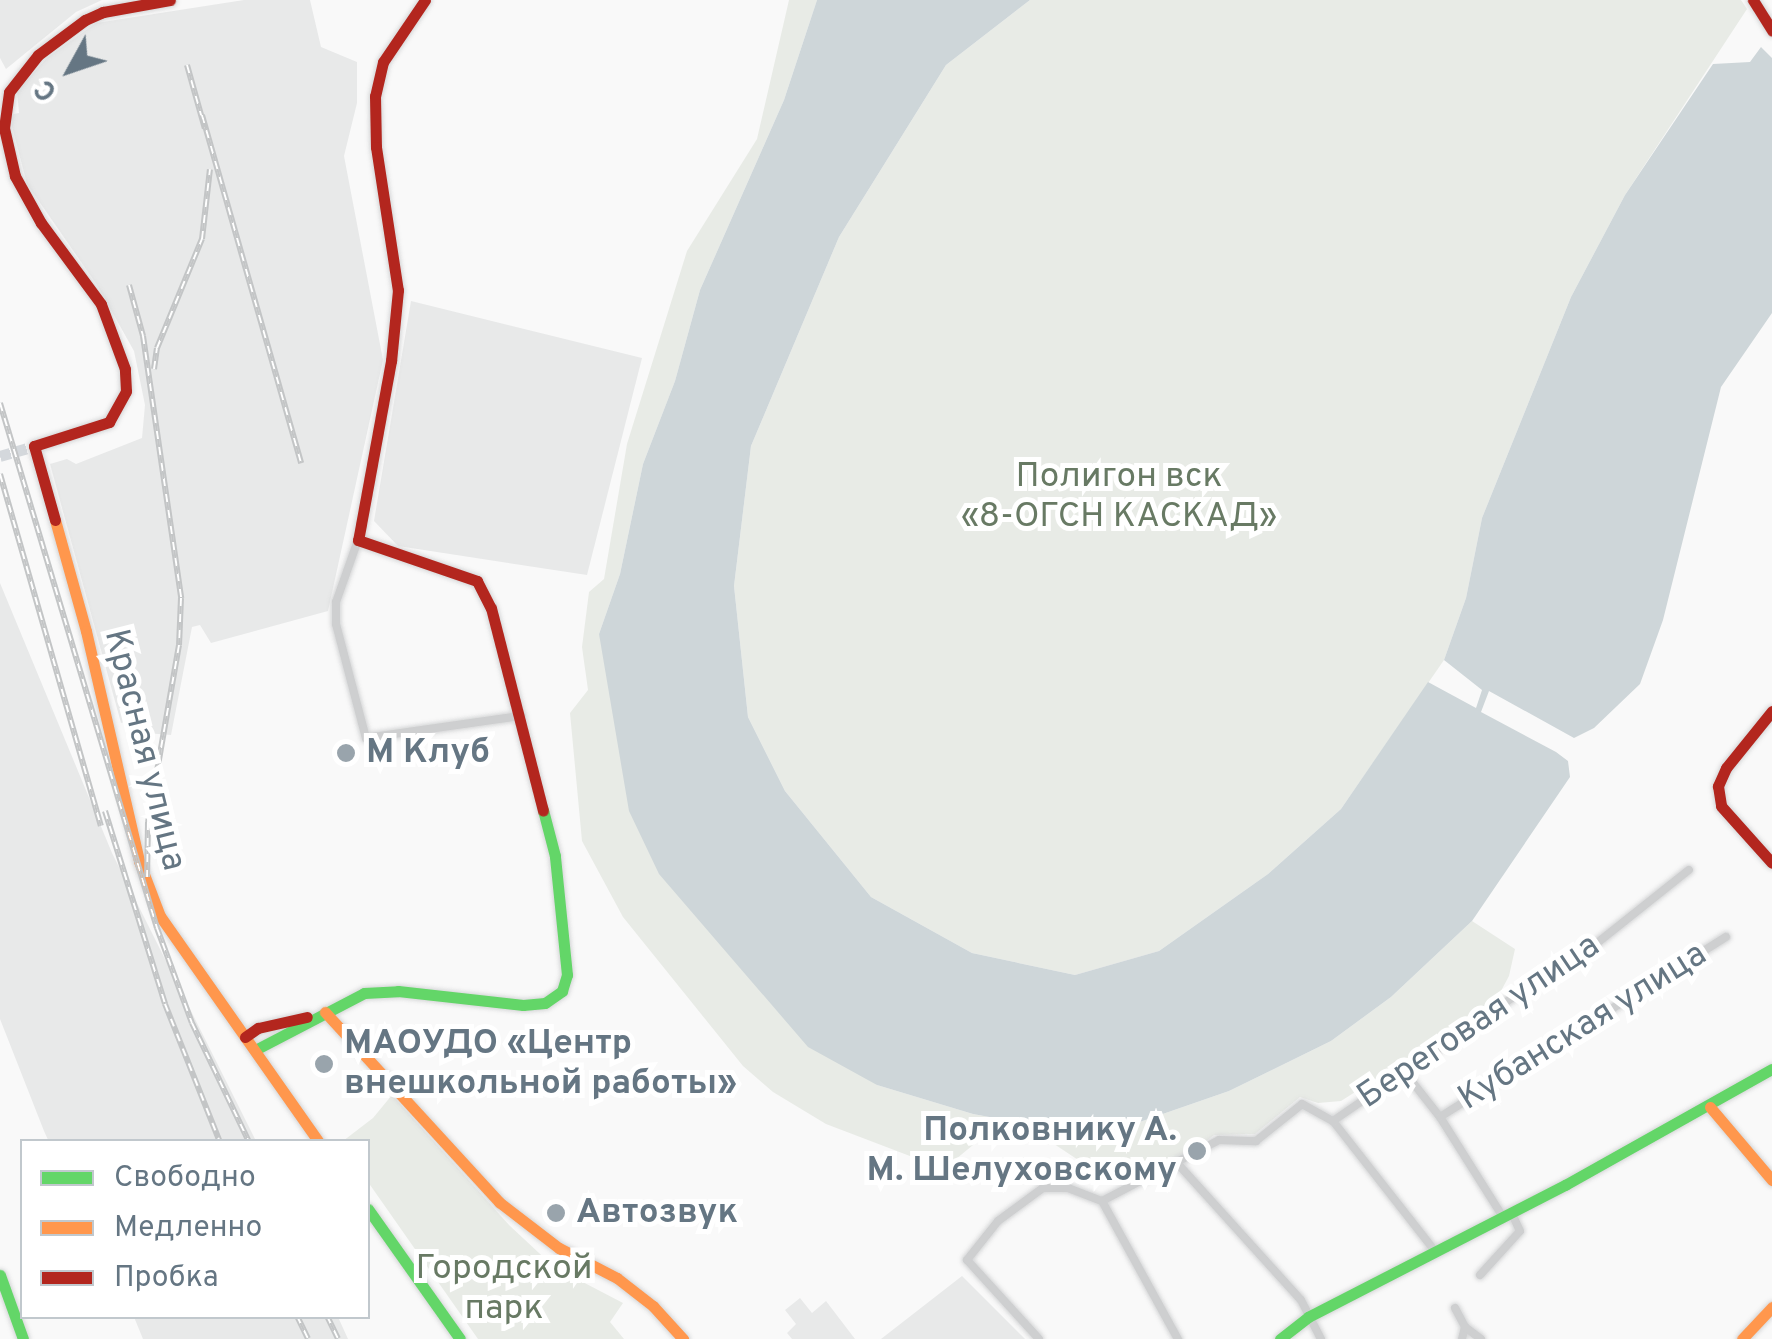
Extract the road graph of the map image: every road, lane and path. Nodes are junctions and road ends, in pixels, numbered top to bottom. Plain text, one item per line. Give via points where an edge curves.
1 (170, 0) edge
2 (1754, 0) edge
3 (419, 2) edge
4 (1772, 31) edge
5 (358, 540) junction
6 (1772, 711) edge
7 (521, 716) junction
8 (1772, 863) edge
9 (1688, 870) dead end
10 (1726, 936) dead end
11 (325, 1012) junction
12 (245, 1037) junction
13 (255, 1050) junction
14 (1772, 1068) edge
15 (1403, 1070) junction
16 (1710, 1107) junction
17 (1440, 1117) junction
18 (1334, 1121) junction
19 (318, 1139) edge
20 (1178, 1164) junction
21 (1772, 1180) edge
22 (1102, 1200) junction
23 (370, 1212) edge
24 (1507, 1215) junction
25 (1434, 1250) junction
26 (0, 1275) edge
27 (1480, 1276) dead end
28 (1772, 1307) edge
29 (1455, 1308) dead end
30 (1308, 1317) junction
31 (1465, 1328) junction
32 (23, 1339) edge
33 (460, 1339) edge
34 (683, 1339) edge
35 (1039, 1339) edge
36 (1178, 1339) edge
37 (1280, 1339) edge
38 (1321, 1339) edge
39 (1462, 1339) edge
40 (1482, 1339) edge
41 (1742, 1339) edge

1 - 12 main road, Красная улица via 103,12 38,56 9,92 4,128 15,176 101,304 125,369 126,391 109,422 34,446 86,631 139,862 178,946
2 - 4 main road
3 - 5 main road via 383,62 375,96 376,147 398,290
5 - 7 main road via 478,581 502,638
5 - 7 street via 336,602 336,624 366,738
6 - 8 main road via 1718,786 1728,814
7 - 11 main road via 555,856 567,975 562,991 544,1003 523,1005 364,993
9 - 15 street, Береговая улица via 1576,959
10 - 17 street, Кубанская улица
11 - 12 main road
11 - 13 main road
11 - 34 main road via 500,1202 560,1248 617,1278
12 - 13 main road, Красная улица
13 - 19 main road, Красная улица
14 - 16 main road
15 - 17 street
15 - 18 street, Береговая улица
16 - 21 main road
16 - 24 main road
17 - 24 street
18 - 20 street, Береговая улица via 1302,1104 1256,1141 1219,1140
18 - 25 street
20 - 22 street, Береговая улица
20 - 30 street via 1301,1300
22 - 35 street via 1043,1188 998,1222 967,1260
22 - 36 street
23 - 33 main road
24 - 25 main road
24 - 27 street via 1520,1230
25 - 30 main road
26 - 32 main road
28 - 41 main road
29 - 31 street
30 - 37 main road
30 - 38 street
31 - 39 street
31 - 40 street

